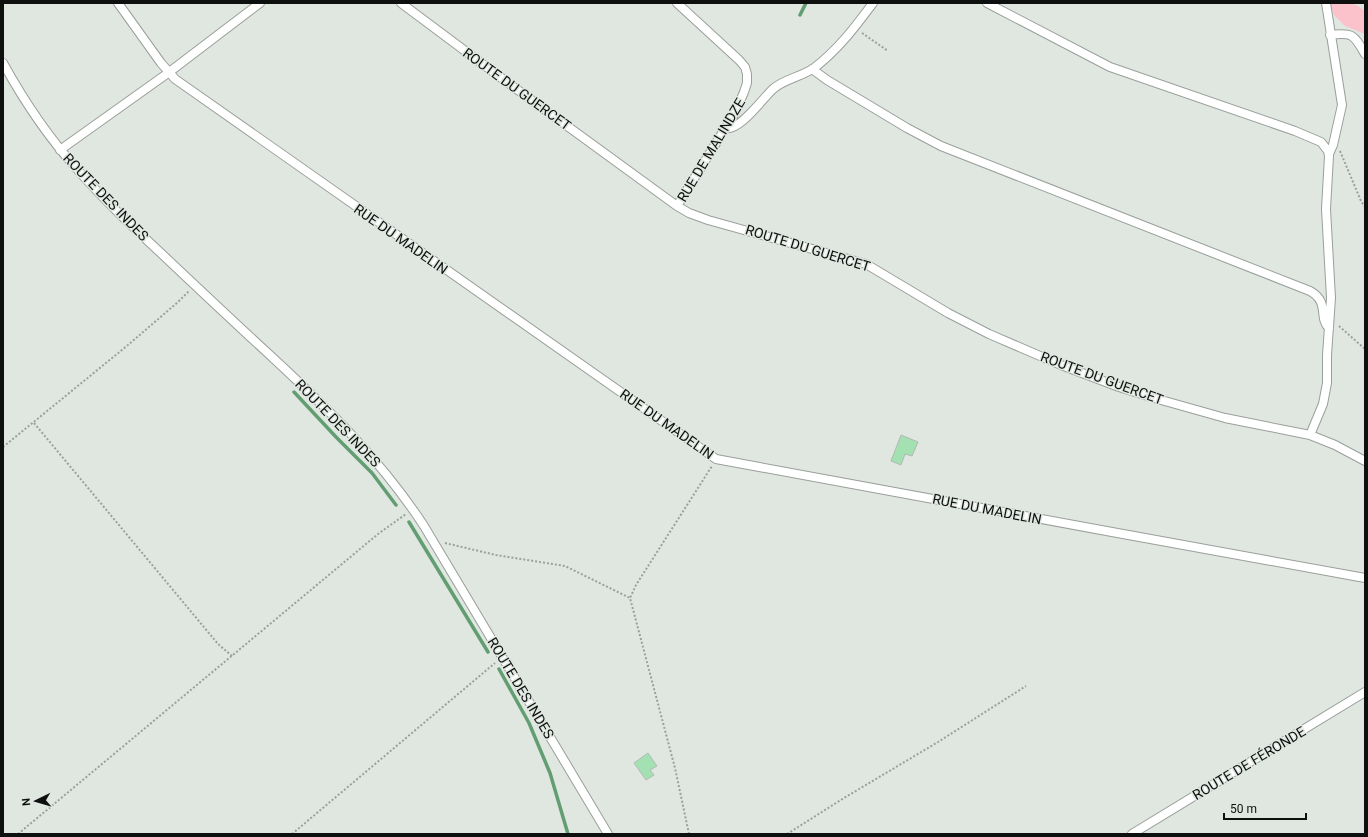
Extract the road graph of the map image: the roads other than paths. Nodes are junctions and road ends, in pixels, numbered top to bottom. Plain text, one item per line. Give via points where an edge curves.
1 (118, 3) edge
2 (260, 3) edge
3 (401, 3) edge
4 (677, 3) edge
5 (873, 3) edge
6 (987, 3) edge
7 (1326, 3) edge
8 (1330, 35) junction
9 (1365, 54) edge
10 (3, 63) edge
11 (812, 69) junction
12 (168, 73) junction
13 (725, 128) junction
14 (60, 150) junction
15 (1329, 154) junction
16 (677, 206) junction
17 (1330, 324) junction
18 (1310, 435) junction
19 (1365, 461) edge
20 (1365, 578) edge
21 (1365, 692) edge
22 (608, 834) edge
23 (1132, 834) edge

1 - 12 street, RUE DU MADELIN
2 - 12 street
3 - 16 street, ROUTE DU GUERCET
4 - 13 street, RUE DE MALINDZE via 739,60 746,70 747,83 744,92
5 - 11 street via 836,50
6 - 15 street via 1110,68 1295,131 1320,142
7 - 8 street
8 - 9 street via 1352,35
8 - 15 street via 1342,105
10 - 14 street, ROUTE DES INDES
11 - 13 street via 776,86 740,123
11 - 17 street via 941,146 1310,292 1320,299 1326,324
12 - 14 street
12 - 20 street, RUE DU MADELIN via 716,459
13 - 16 street, RUE DE MALINDZE
14 - 22 street, ROUTE DES INDES via 116,210 305,388 378,463 413,509
15 - 17 street via 1326,209 1331,283
16 - 18 street, ROUTE DU GUERCET via 708,220 866,264 948,313 989,334 1119,387 1225,418
17 - 18 street via 1326,397
18 - 19 street, ROUTE DU GUERCET
21 - 23 street, ROUTE DE FÉRONDE

